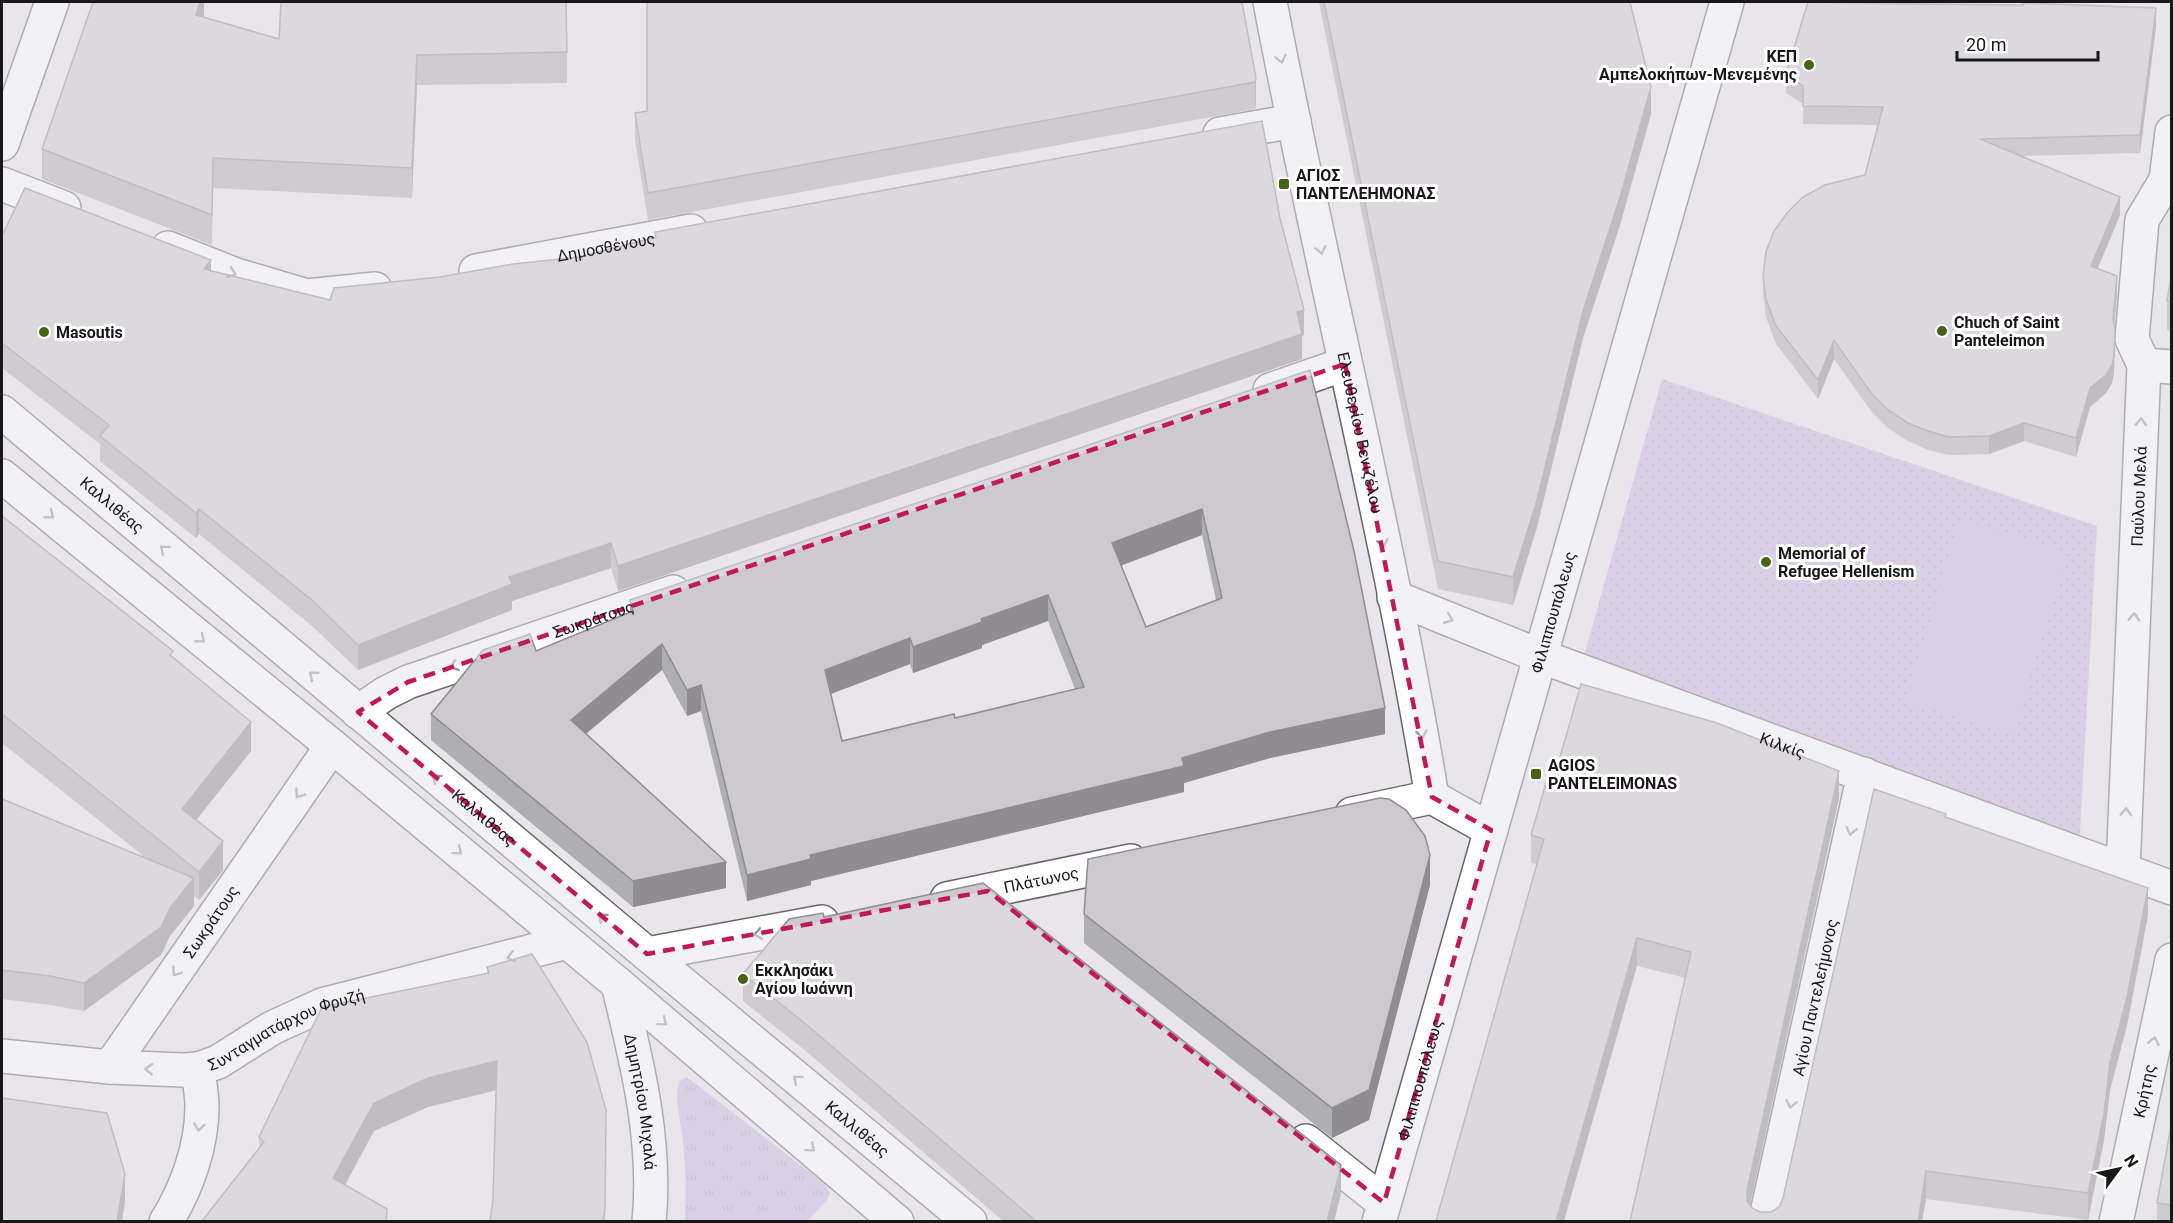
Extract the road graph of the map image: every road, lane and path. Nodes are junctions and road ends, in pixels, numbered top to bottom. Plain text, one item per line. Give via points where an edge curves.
1 (52, 2) edge
2 (1270, 2) edge
3 (1727, 2) edge
4 (1294, 121) junction
5 (2172, 132) edge
6 (1188, 140) edge
7 (2, 144) edge
8 (2, 184) edge
9 (87, 217) edge
10 (717, 227) edge
11 (140, 237) edge
12 (446, 276) edge
13 (399, 285) edge
14 (1345, 364) junction
15 (2158, 366) edge
16 (1243, 399) edge
17 (2, 412) edge
18 (2, 476) edge
19 (701, 582) edge
20 (1394, 597) junction
21 (1540, 656) junction
22 (358, 712) junction
23 (332, 746) junction
24 (1864, 774) junction
25 (1432, 797) junction
26 (1327, 819) edge
27 (1491, 830) junction
28 (1163, 854) edge
29 (2123, 870) junction
30 (2172, 888) edge
31 (988, 891) junction
32 (917, 904) edge
33 (1015, 913) edge
34 (847, 917) edge
35 (567, 942) junction
36 (647, 954) junction
37 (2172, 960) edge
38 (618, 984) junction
39 (2, 1056) edge
40 (110, 1067) junction
41 (198, 1069) junction
42 (1283, 1123) edge
43 (1382, 1212) edge
44 (893, 1220) edge
45 (166, 1221) edge
46 (649, 1221) edge
47 (970, 1221) edge
48 (1765, 1221) edge
49 (2116, 1221) edge

1 - 7 street
2 -> 4 street, Ελευθερίου Βενιζέλου
3 - 21 street, Φιλιππουπόλεως
4 - 6 street
4 -> 14 street, Ελευθερίου Βενιζέλου
5 - 15 street, Παύλου Μελά via 2166,180 2142,220 2132,339
8 - 9 street
10 - 12 street, Δημοσθένους
11 -> 13 street via 237,275 307,296
14 - 16 street
14 -> 20 street, Ελευθερίου Βενιζέλου
29 -> 15 street, Παύλου Μελά
22 -> 17 street, Καλλιθέας
18 -> 23 street
19 -> 22 street, Σωκράτους via 408,682
20 -> 21 street, Κιλκίς
20 -> 25 street, Ελευθερίου Βενιζέλου
21 - 24 street, Κιλκίς
21 - 27 street, Φιλιππουπόλεως
36 -> 22 street, Καλλιθέας
23 -> 35 street
23 -> 40 street, Σωκράτους
24 - 29 street, Κιλκίς
24 -> 48 street, Αγίου Παντελεήμονος
25 - 26 street
25 - 27 street
27 - 43 street, Φιλιππουπόλεως
28 - 31 street, Πλάτωνος
29 - 30 street, Κιλκίς
31 - 32 street, Πλάτωνος
31 - 33 street
34 -> 36 street
35 - 38 street
35 -> 41 street, Συνταγματάρχου Φρυζή via 322,1005 272,1028 219,1062
47 -> 36 street, Καλλιθέας
49 -> 37 street, Κρήτης
38 -> 44 street
38 - 46 street, Δημητρίου Μιχαλά via 646,1119
39 - 40 street, Συνταγματάρχου Φρυζή
41 -> 40 street, Συνταγματάρχου Φρυζή
41 -> 45 street via 202,1106 194,1158
42 - 43 street

